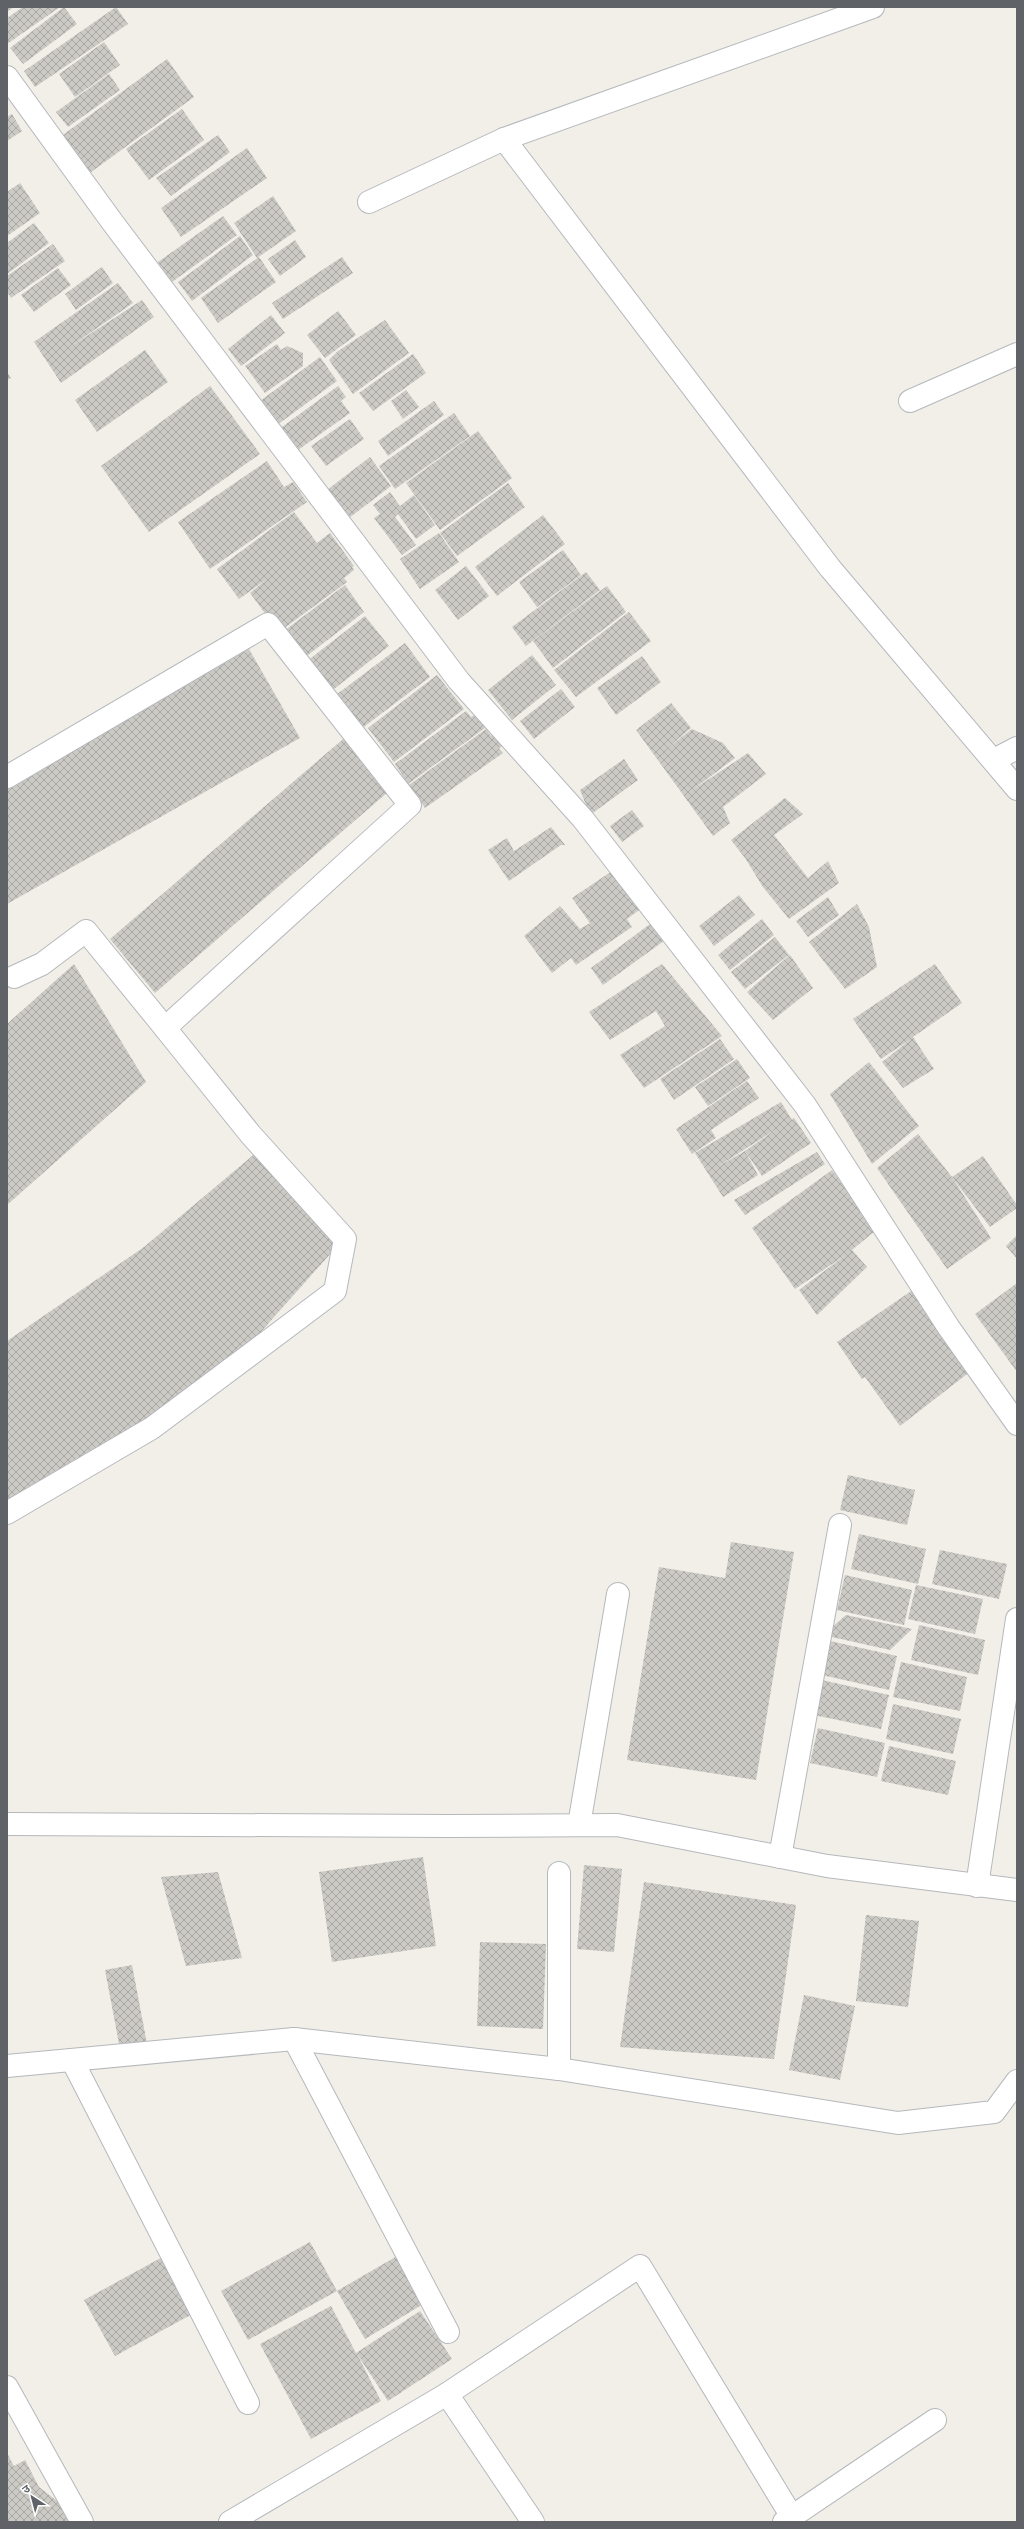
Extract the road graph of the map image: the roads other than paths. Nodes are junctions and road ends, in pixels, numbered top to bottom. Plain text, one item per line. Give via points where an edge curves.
1 (873, 7) edge
2 (7, 77) edge
3 (504, 139) junction
4 (369, 202) dead end
5 (1017, 354) edge
6 (910, 401) dead end
7 (1017, 748) edge
8 (994, 760) junction
9 (7, 777) edge
10 (1017, 789) edge
11 (9, 978) edge
12 (165, 1028) junction
13 (1017, 1424) edge
14 (7, 1513) edge
15 (840, 1525) dead end
16 (618, 1594) dead end
17 (1017, 1619) edge
18 (7, 1824) edge
19 (578, 1825) junction
20 (780, 1857) junction
21 (558, 1873) dead end
22 (977, 1886) junction
23 (1017, 1890) edge
24 (294, 2039) junction
25 (72, 2060) junction
26 (7, 2066) edge
27 (559, 2069) junction
28 (1017, 2082) edge
29 (448, 2332) dead end
30 (7, 2387) edge
31 (447, 2394) junction
32 (248, 2403) dead end
33 (936, 2420) dead end
34 (260, 2515) edge
35 (788, 2520) edge
36 (82, 2522) edge
37 (230, 2522) edge
38 (533, 2522) edge

1 - 3 street
2 - 13 street via 113,223 459,681 583,819 805,1105 949,1328
3 - 4 street
3 - 8 street via 830,568
5 - 6 street
7 - 8 street
8 - 10 street
9 - 12 street via 268,624 410,806
11 - 12 street via 42,964 86,931
12 - 14 street via 251,1135 345,1239 335,1291 152,1428
15 - 20 street
16 - 19 street
17 - 22 street
18 - 19 street
19 - 20 street via 618,1825
20 - 22 street via 826,1866
21 - 27 street
22 - 23 street
24 - 25 street
24 - 27 street
24 - 29 street
25 - 26 street
25 - 32 street
27 - 28 street via 898,2123 994,2112
30 - 36 street
31 - 34 street
31 - 35 street via 640,2266
31 - 38 street
33 - 35 street
34 - 37 street

